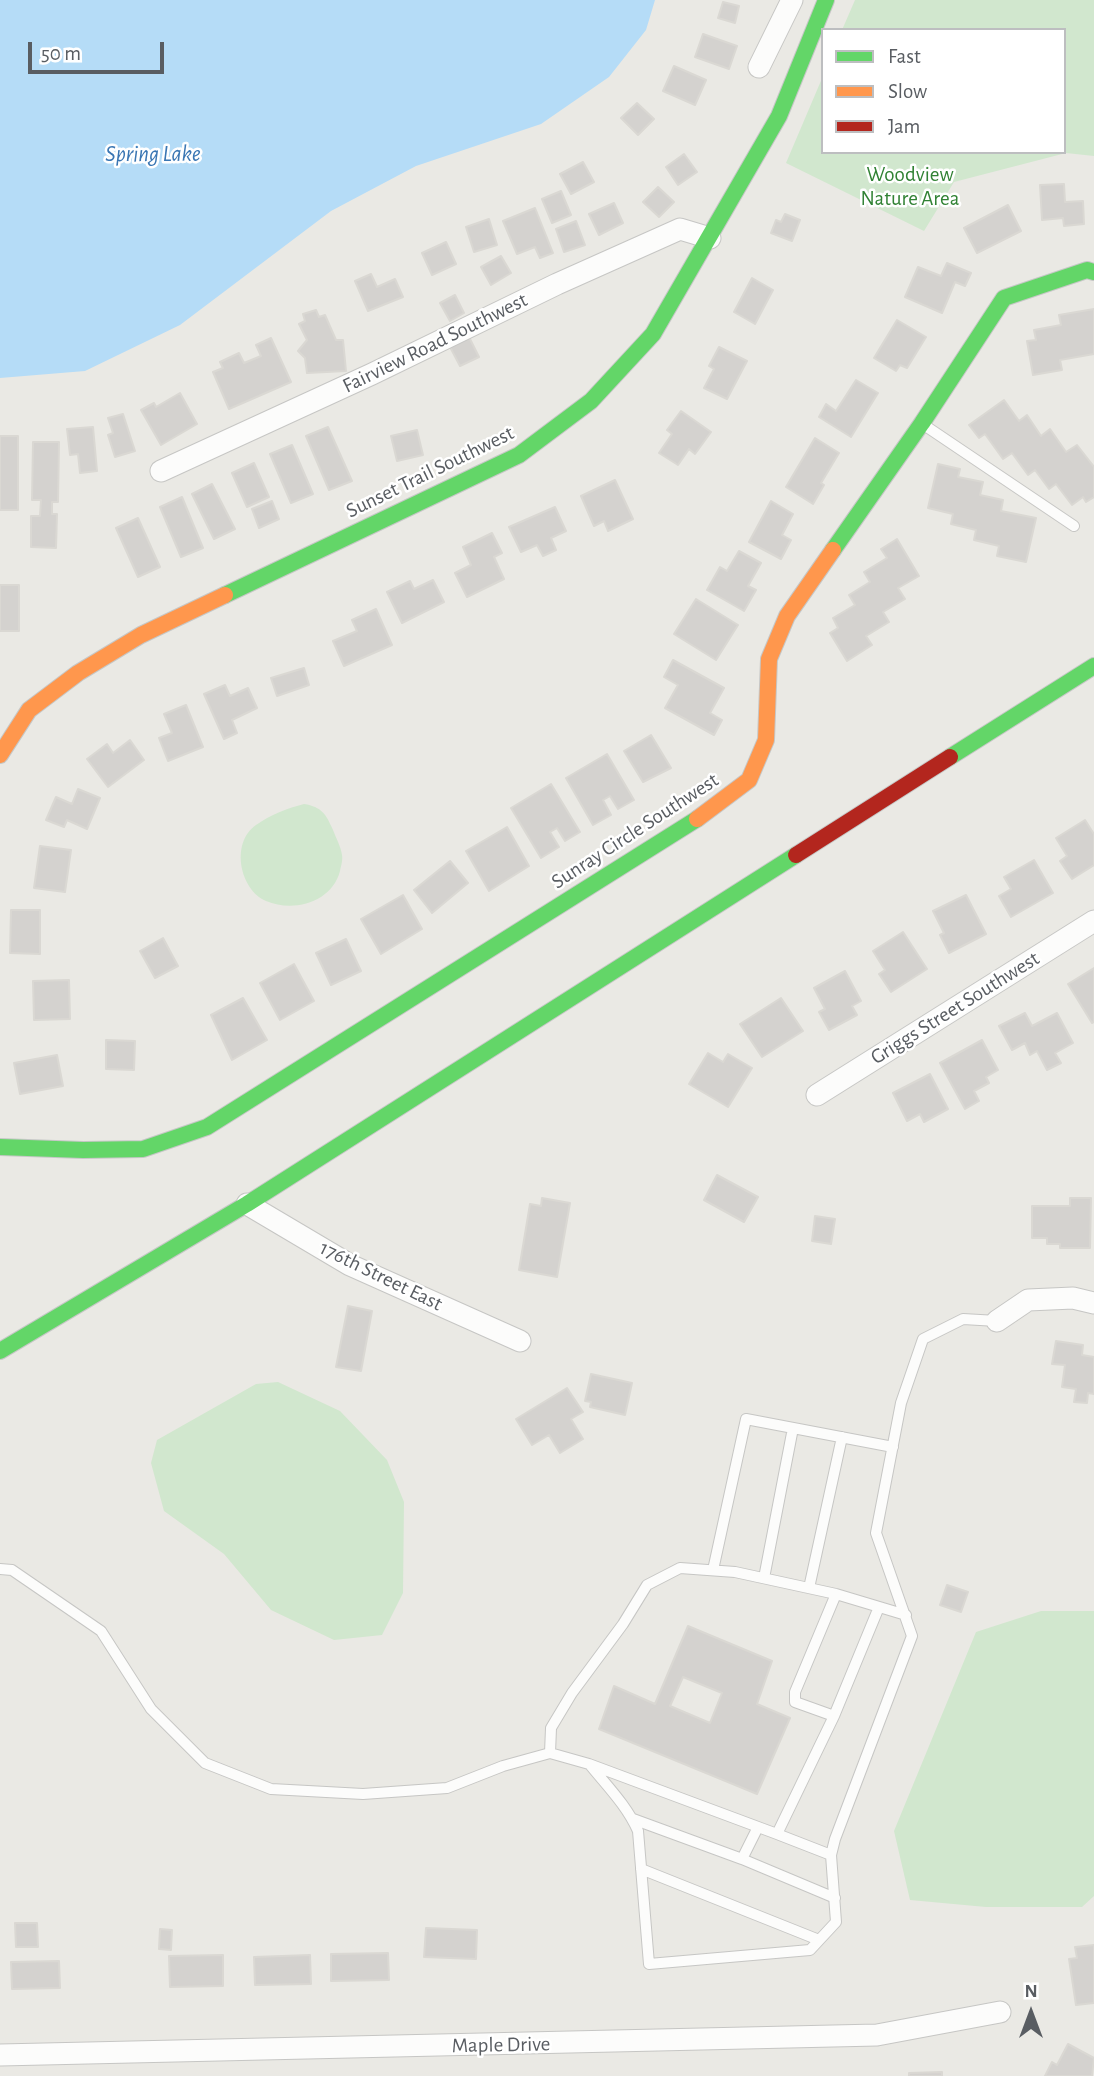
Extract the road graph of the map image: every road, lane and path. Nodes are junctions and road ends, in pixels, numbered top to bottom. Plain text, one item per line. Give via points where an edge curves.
1 (792, 0) edge
2 (826, 0) edge
3 (759, 67) dead end
4 (710, 238) junction
5 (1094, 272) edge
6 (922, 423) junction
7 (161, 471) dead end
8 (1074, 526) dead end
9 (1094, 666) edge
10 (0, 755) edge
11 (1094, 921) edge
12 (817, 1095) dead end
13 (0, 1147) edge
14 (247, 1204) junction
15 (1094, 1303) edge
16 (997, 1321) joint
17 (520, 1341) dead end
18 (0, 1351) edge
19 (793, 1428) junction
20 (842, 1437) junction
21 (893, 1447) junction
22 (0, 1569) edge
23 (713, 1570) junction
24 (764, 1578) junction
25 (809, 1588) junction
26 (836, 1594) junction
27 (880, 1607) junction
28 (906, 1615) junction
29 (834, 1716) junction
30 (550, 1753) junction
31 (589, 1764) junction
32 (633, 1819) junction
33 (758, 1827) junction
34 (777, 1834) junction
35 (831, 1855) junction
36 (742, 1859) junction
37 (641, 1869) junction
38 (835, 1898) junction
39 (819, 1940) junction
40 (1000, 2012) dead end
41 (0, 2055) edge

1 - 3 street
2 - 4 street, Sunset Trail Southwest via 779,116
4 - 7 street, Fairview Road Southwest via 680,229
4 - 10 street, Sunset Trail Southwest via 653,334 591,401 519,455 141,635 29,710
5 - 6 street, Sunray Circle Southwest via 1004,298
6 - 8 lane
6 - 13 street, Sunray Circle Southwest via 788,616 769,659 766,740 749,780 712,810 207,1127 144,1149
9 - 14 street
11 - 12 street, Griggs Street Southwest
14 - 17 street, 176th Street East via 350,1265
14 - 18 street
15 - 16 street via 1073,1298 1028,1300
16 - 21 lane via 963,1319 923,1339 901,1403
19 - 20 lane
19 - 23 lane via 746,1419
19 - 24 lane
20 - 21 lane
20 - 25 lane
21 - 28 lane via 876,1533
22 - 30 lane via 12,1570 101,1631 151,1709 205,1763 271,1789 363,1794 447,1788
23 - 24 lane
23 - 30 lane via 680,1568 647,1585 551,1728
24 - 25 lane
25 - 26 lane
26 - 27 lane
26 - 29 lane via 794,1692 795,1702
27 - 28 lane
27 - 29 lane
28 - 35 lane via 912,1636
29 - 34 lane
30 - 31 lane
31 - 32 lane
31 - 33 lane
32 - 36 lane
32 - 37 lane
33 - 34 lane
33 - 36 lane
34 - 35 lane
35 - 38 lane
36 - 38 lane
37 - 39 lane
37 - 39 lane via 649,1964 810,1950
38 - 39 lane via 836,1922
40 - 41 street, Maple Drive via 877,2035

